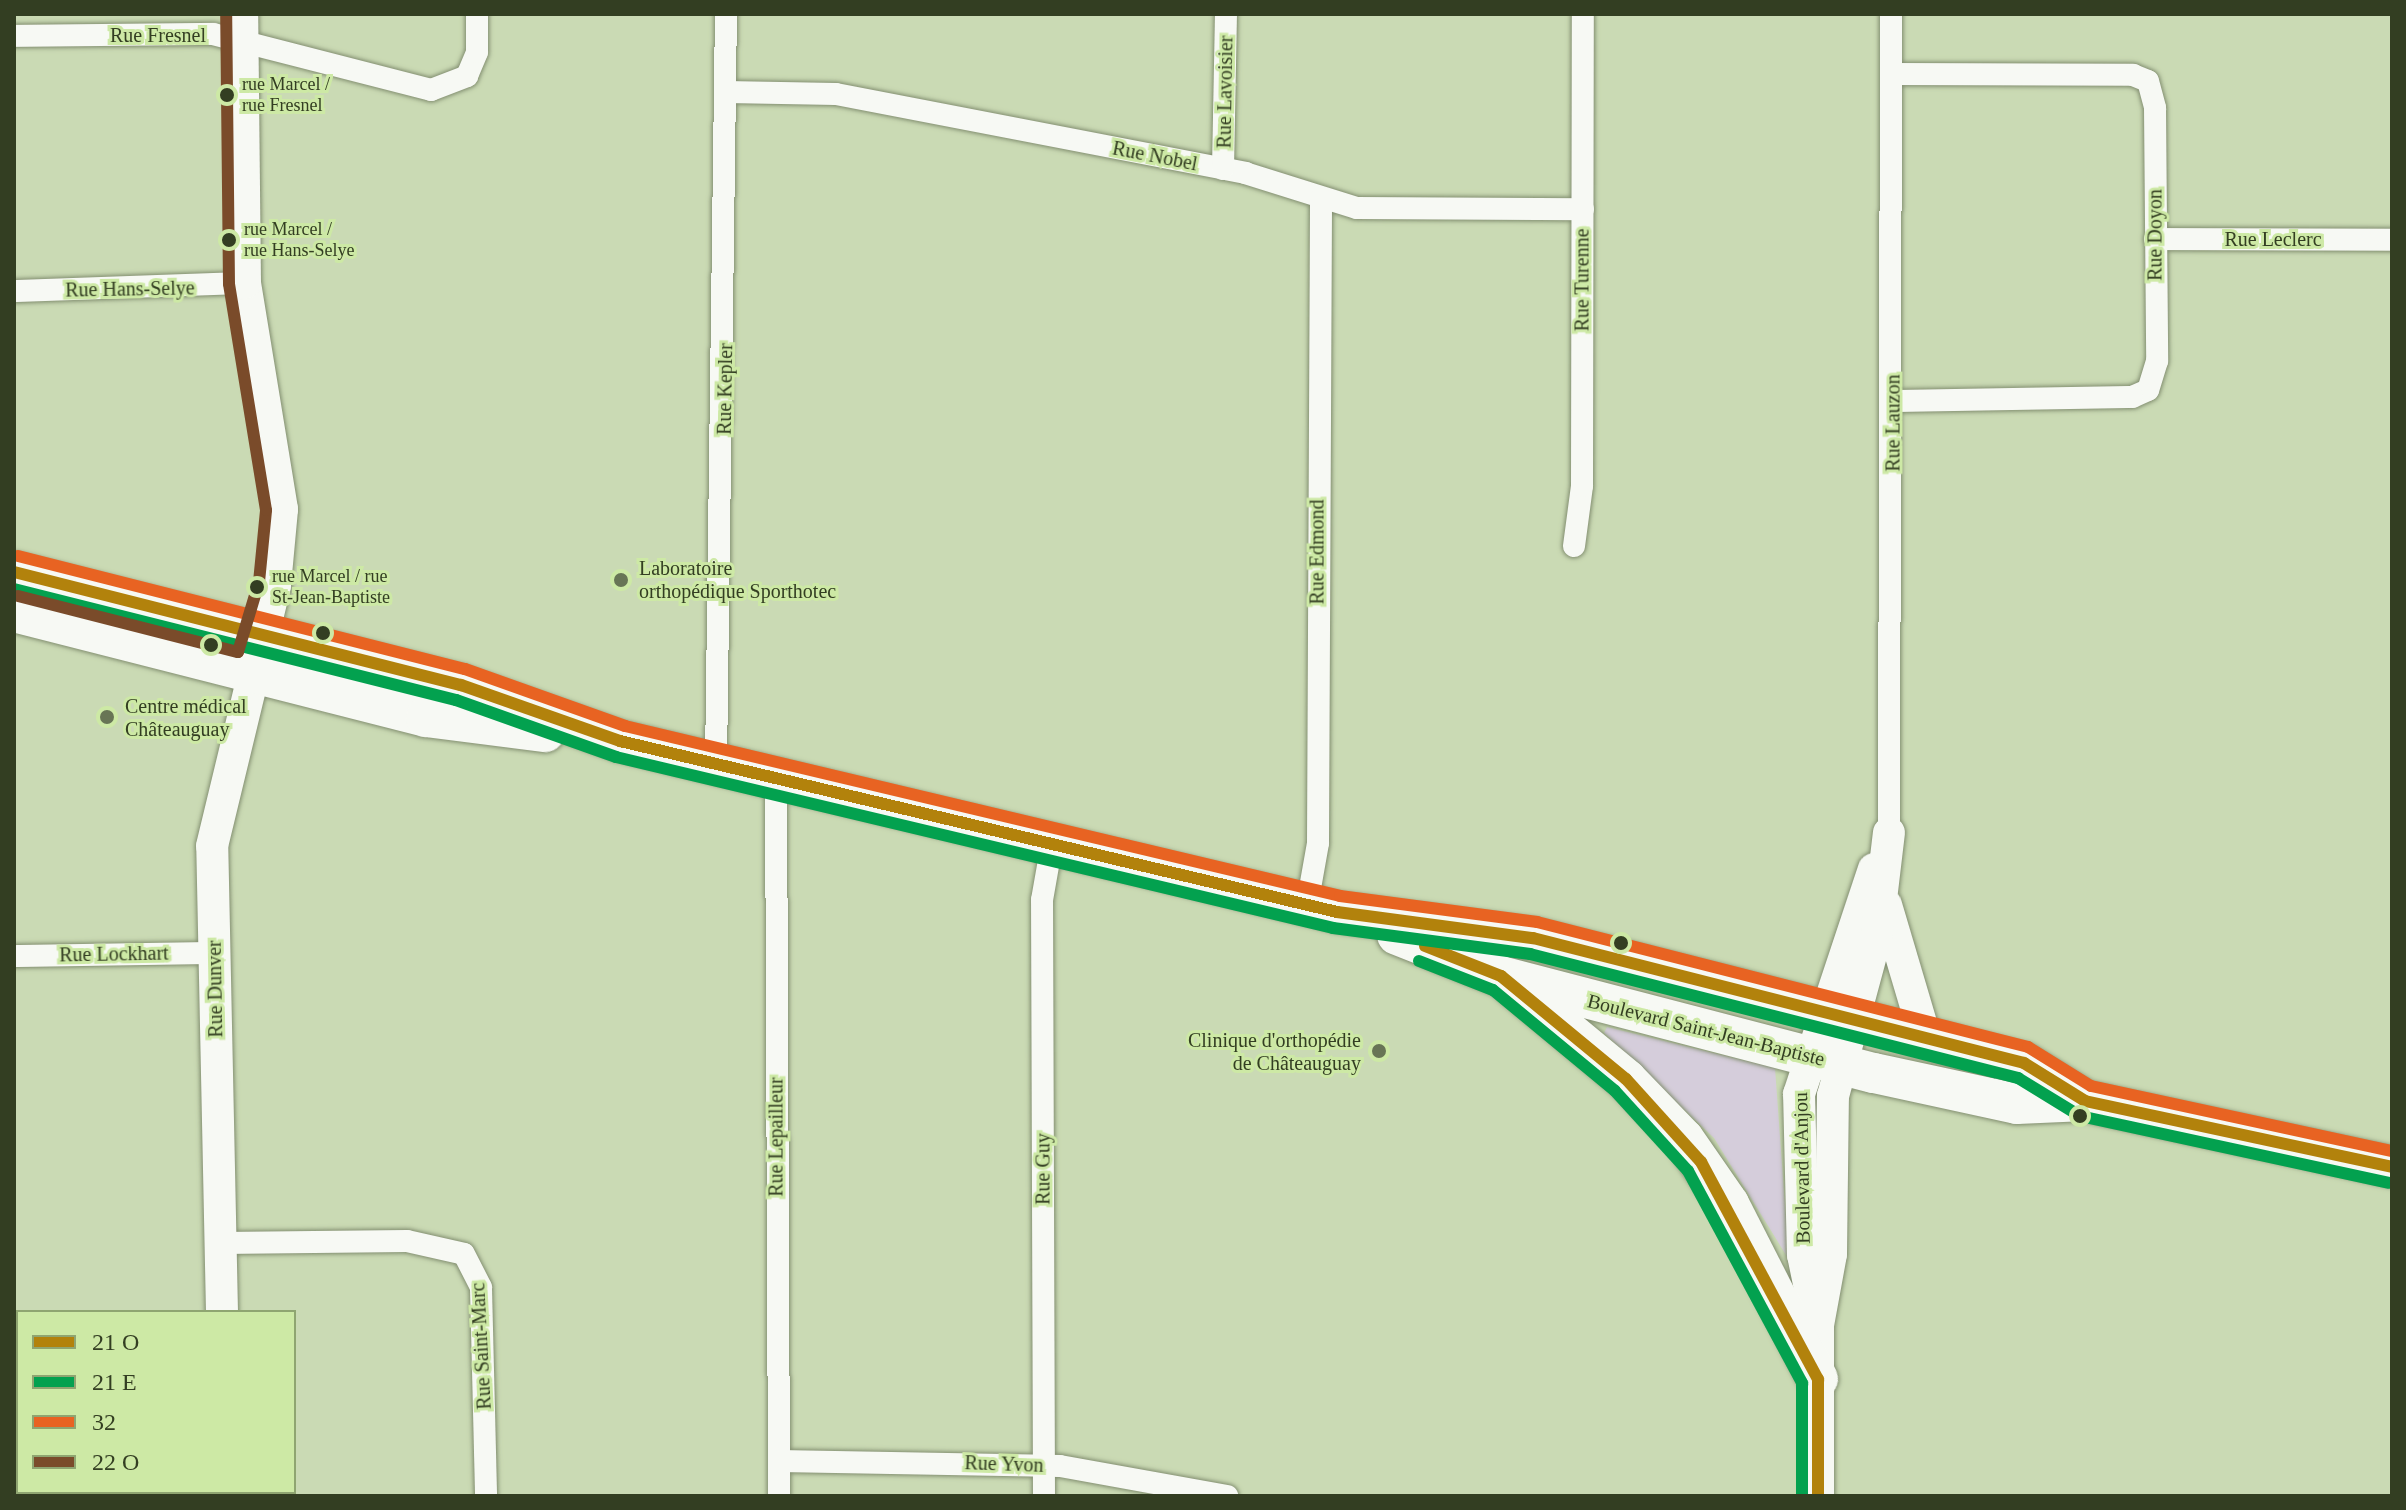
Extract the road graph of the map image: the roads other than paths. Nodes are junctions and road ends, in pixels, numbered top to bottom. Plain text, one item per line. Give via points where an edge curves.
1 (477, 14) edge
2 (726, 14) edge
3 (1226, 14) edge
4 (1583, 14) edge
5 (1891, 14) edge
6 (242, 29) edge
7 (14, 36) edge
8 (1891, 74) junction
9 (726, 92) junction
10 (1223, 169) junction
11 (1321, 198) junction
12 (1583, 209) junction
13 (2155, 239) junction
14 (2392, 240) edge
15 (245, 283) junction
16 (14, 291) edge
17 (1893, 401) junction
18 (1574, 546) dead end
19 (14, 572) edge
20 (14, 612) edge
21 (254, 653) junction
22 (716, 764) junction
23 (776, 778) junction
24 (1889, 833) junction
25 (1052, 843) junction
26 (1882, 890) junction
27 (1322, 909) junction
28 (214, 953) junction
29 (14, 956) edge
30 (1501, 976) junction
31 (1836, 1016) junction
32 (1926, 1040) junction
33 (1823, 1059) junction
34 (2085, 1101) junction
35 (2392, 1167) edge
36 (221, 1243) junction
37 (222, 1310) edge
38 (1818, 1379) junction
39 (779, 1461) junction
40 (1043, 1465) junction
41 (486, 1496) edge
42 (779, 1496) edge
43 (1044, 1496) edge
44 (1227, 1496) edge
45 (1818, 1496) edge

1 - 6 street, Rue Fresnel via 474,64 445,89 415,88
2 - 9 street, Rue Kepler
3 - 10 street, Rue Lavoisier
4 - 12 street, Rue Turenne
5 - 8 street, Rue Lauzon
6 - 7 street, Rue Fresnel via 213,34
6 - 15 street, Rue Dunver
8 - 13 street, Rue Doyon via 2123,73 2148,81 2155,108
8 - 17 street, Rue Lauzon
9 - 10 street, Rue Nobel via 836,94
9 - 22 street, Rue Kepler
10 - 11 street, Rue Nobel
11 - 12 street, Rue Nobel via 1357,208
11 - 27 street, Rue Edmond
12 - 18 street, Rue Turenne via 1582,486
13 - 14 street, Rue Leclerc
13 - 17 street, Rue Doyon via 2156,370 2142,395
15 - 16 street, Rue Hans-Selye
15 - 21 street, Rue Dunver via 281,485 279,559
17 - 24 street, Rue Lauzon
19 - 21 highway, Boulevard Saint-Jean-Baptiste
20 - 21 highway, Boulevard Saint-Jean-Baptiste
21 - 22 highway, Boulevard Saint-Jean-Baptiste via 461,685 620,741
21 - 28 street, Rue Dunver via 213,825
22 - 23 highway, Boulevard Saint-Jean-Baptiste
23 - 25 highway, Boulevard Saint-Jean-Baptiste
23 - 39 street, Rue Lepailleur
24 - 26 street, Rue Lauzon
24 - 31 street, Rue Lauzon
25 - 27 highway, Boulevard Saint-Jean-Baptiste
25 - 40 street, Rue Guy via 1042,900
26 - 31 street, Rue Lauzon
26 - 32 street
27 - 30 highway, Boulevard Saint-Jean-Baptiste
27 - 31 highway, Boulevard Saint-Jean-Baptiste via 1533,938
28 - 29 street, Rue Lockhart
28 - 36 street, Rue Dunver
30 - 33 highway, Boulevard Saint-Jean-Baptiste
30 - 38 highway via 1626,1079 1684,1139 1729,1204
31 - 32 highway, Boulevard Saint-Jean-Baptiste
31 - 33 street, Boulevard d'Anjou
32 - 34 highway, Boulevard Saint-Jean-Baptiste via 2024,1063
33 - 34 highway, Boulevard Saint-Jean-Baptiste via 2017,1104
33 - 38 street, Boulevard d'Anjou via 1831,1108 1831,1254 1818,1325
34 - 35 highway, Boulevard Saint-Jean-Baptiste
36 - 37 street, Rue Dunver
36 - 41 street, Rue Saint-Marc via 407,1241 464,1254 481,1288
38 - 45 street, Boulevard d'Anjou
39 - 40 street, Rue Yvon
39 - 42 street, Rue Lepailleur
40 - 43 street, Rue Guy
40 - 44 street, Rue Yvon

